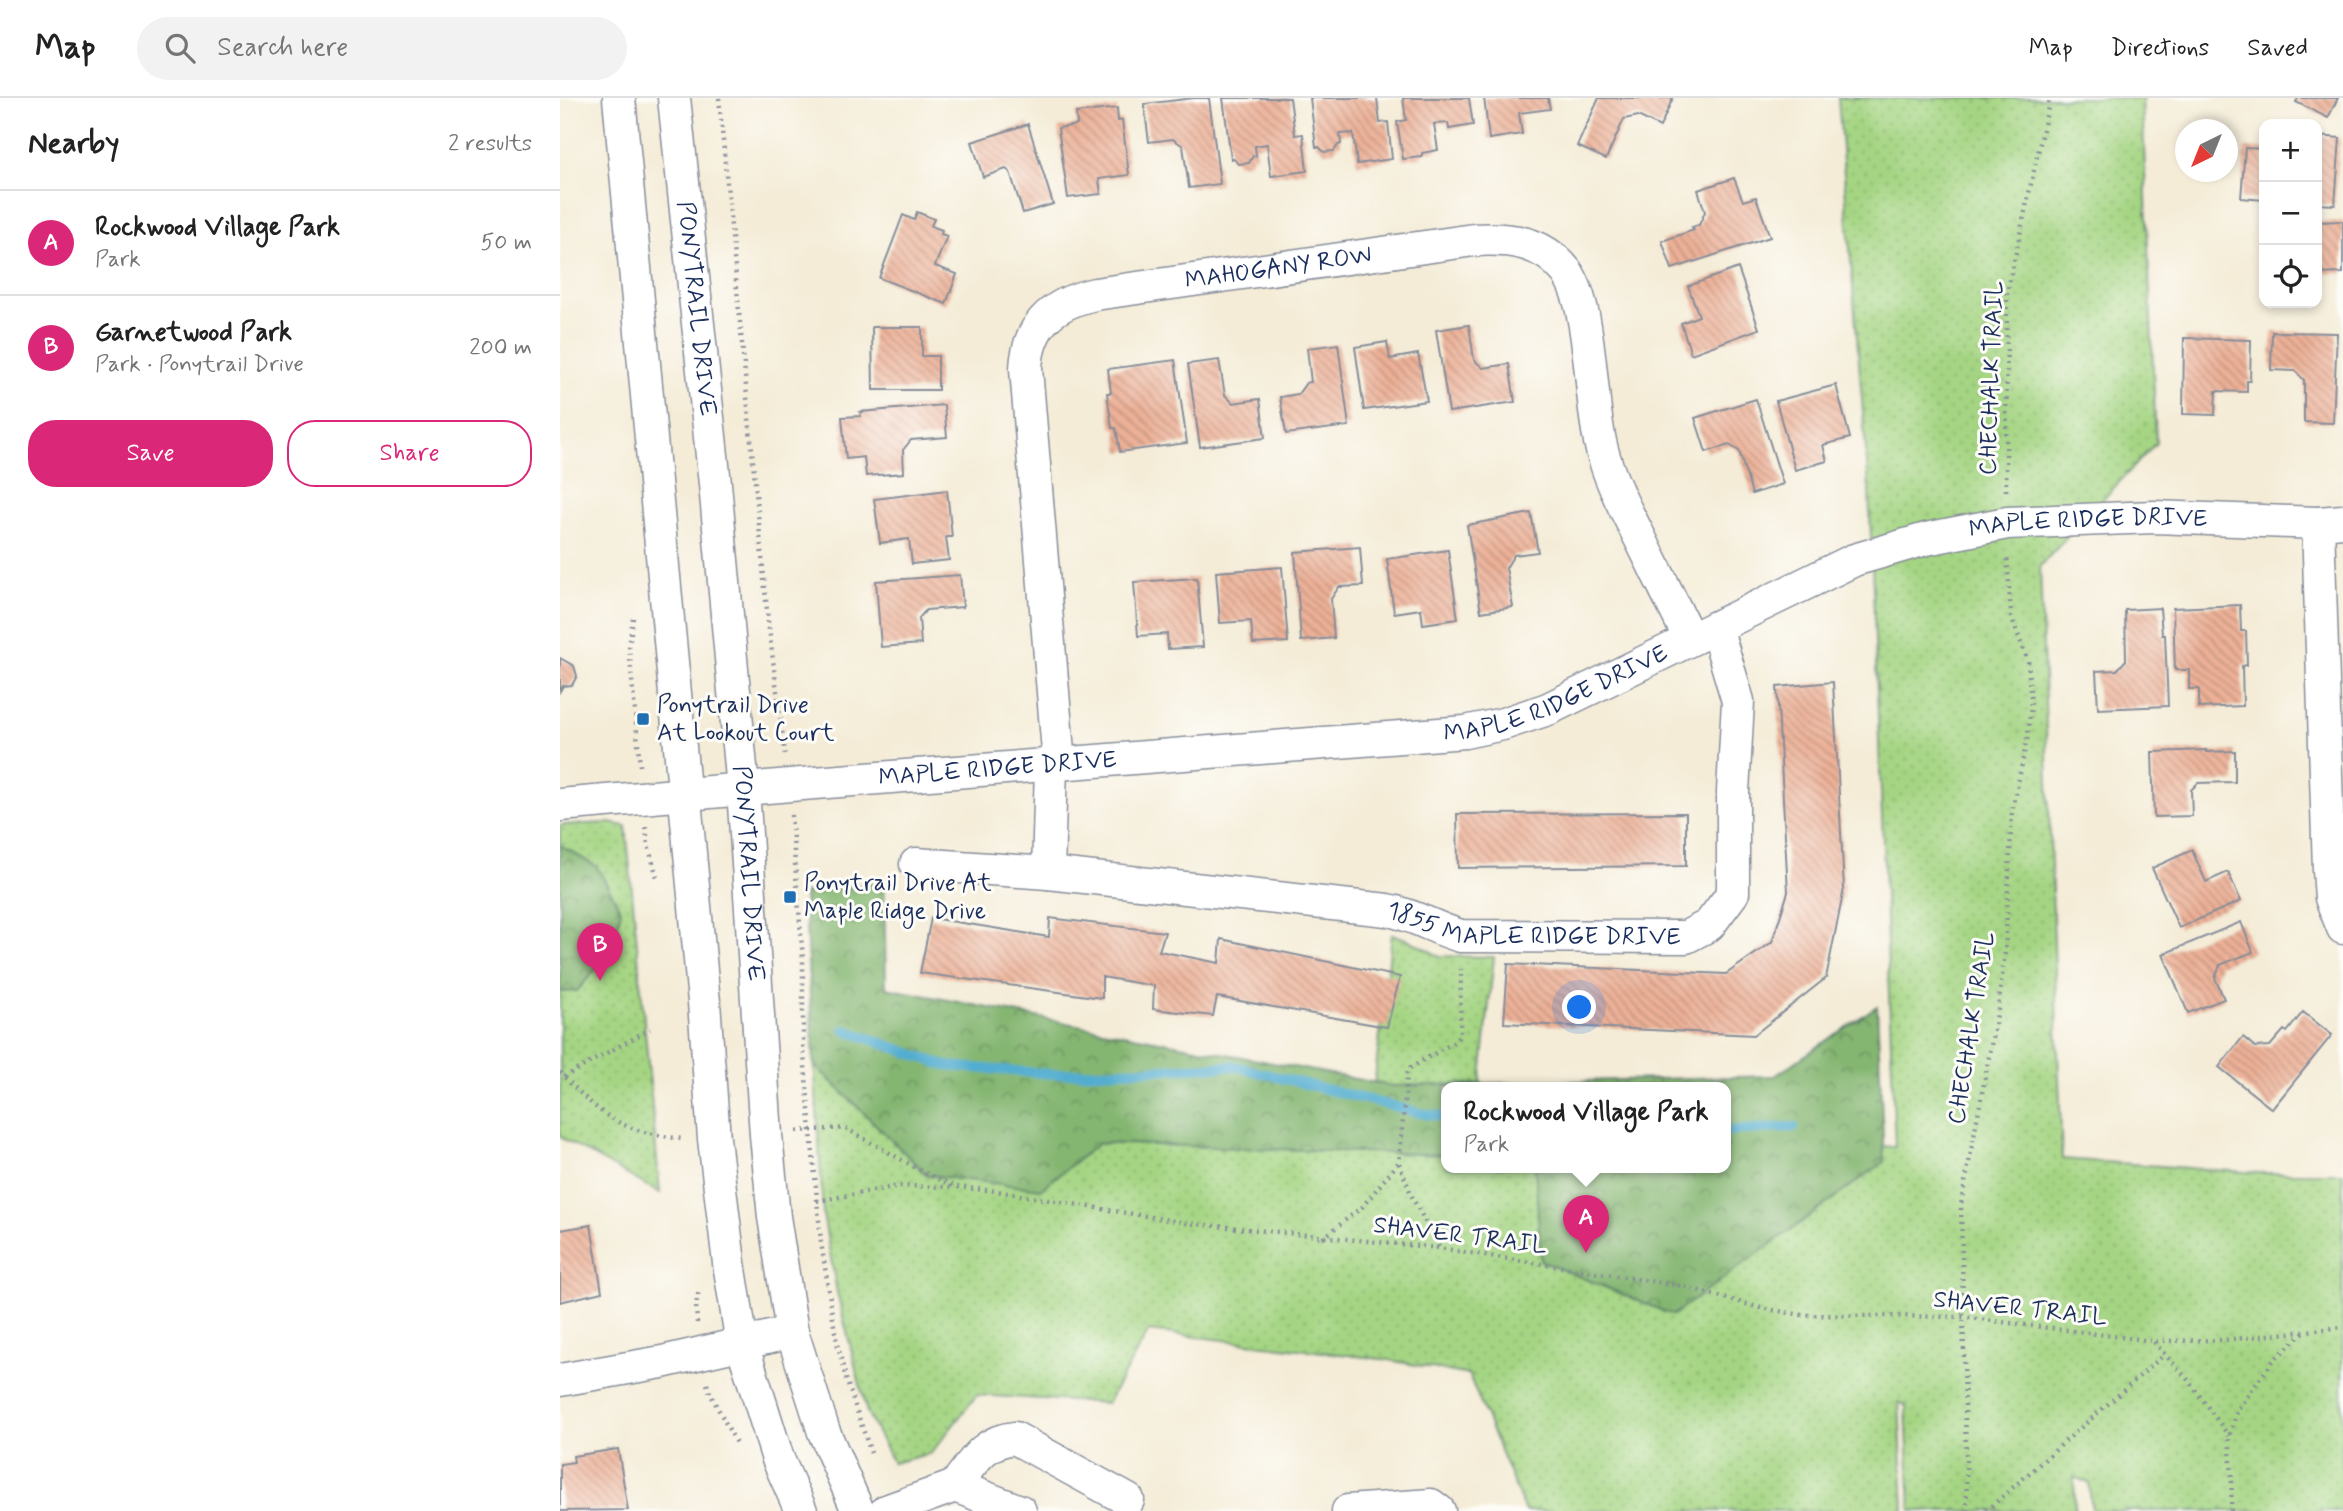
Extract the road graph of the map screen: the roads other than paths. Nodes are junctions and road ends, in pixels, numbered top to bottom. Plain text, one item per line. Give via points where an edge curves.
1 (619, 98) edge
2 (674, 98) edge
3 (2331, 522) edge
4 (1703, 633) junction
5 (1055, 764) junction
6 (743, 789) junction
7 (685, 794) junction
8 (560, 805) edge
9 (916, 864) dead end
10 (1048, 873) junction
11 (2343, 928) edge
12 (792, 1332) junction
13 (742, 1344) junction
14 (560, 1380) edge
15 (955, 1486) junction
16 (1128, 1500) dead end
17 (801, 1511) edge
18 (858, 1511) edge
19 (886, 1511) edge
20 (1020, 1511) edge
21 (1348, 1511) edge
22 (1439, 1511) edge

1 - 7 street
2 - 6 street, PONYTRAIL DRIVE
3 - 4 street, MAPLE RIDGE DRIVE via 2154,517 2007,523 1854,560
3 - 11 street via 2329,870 2332,898
4 - 5 street, MAPLE RIDGE DRIVE via 1548,709 1465,732
4 - 5 street, MAHOGANY ROW via 1615,488 1596,424 1576,288 1561,265 1540,248 1514,240 1475,240 1095,294 1049,314 1037,328 1027,353
4 - 10 street, 1855 MAPLE RIDGE DRIVE via 1738,701 1734,893 1709,925 1686,937 1461,936 1401,912
5 - 6 street, MAPLE RIDGE DRIVE
5 - 10 street
6 - 7 street, MAPLE RIDGE DRIVE
6 - 12 street, PONYTRAIL DRIVE via 766,1135
7 - 8 street, MAPLE RIDGE DRIVE
7 - 13 street via 714,1139
9 - 10 street, 1855 MAPLE RIDGE DRIVE
12 - 13 street
12 - 18 street, PONYTRAIL DRIVE via 824,1432
13 - 14 street
13 - 17 street via 778,1459
15 - 16 street via 983,1450 1015,1438
15 - 19 street
15 - 20 street
21 - 22 street via 1431,1505

